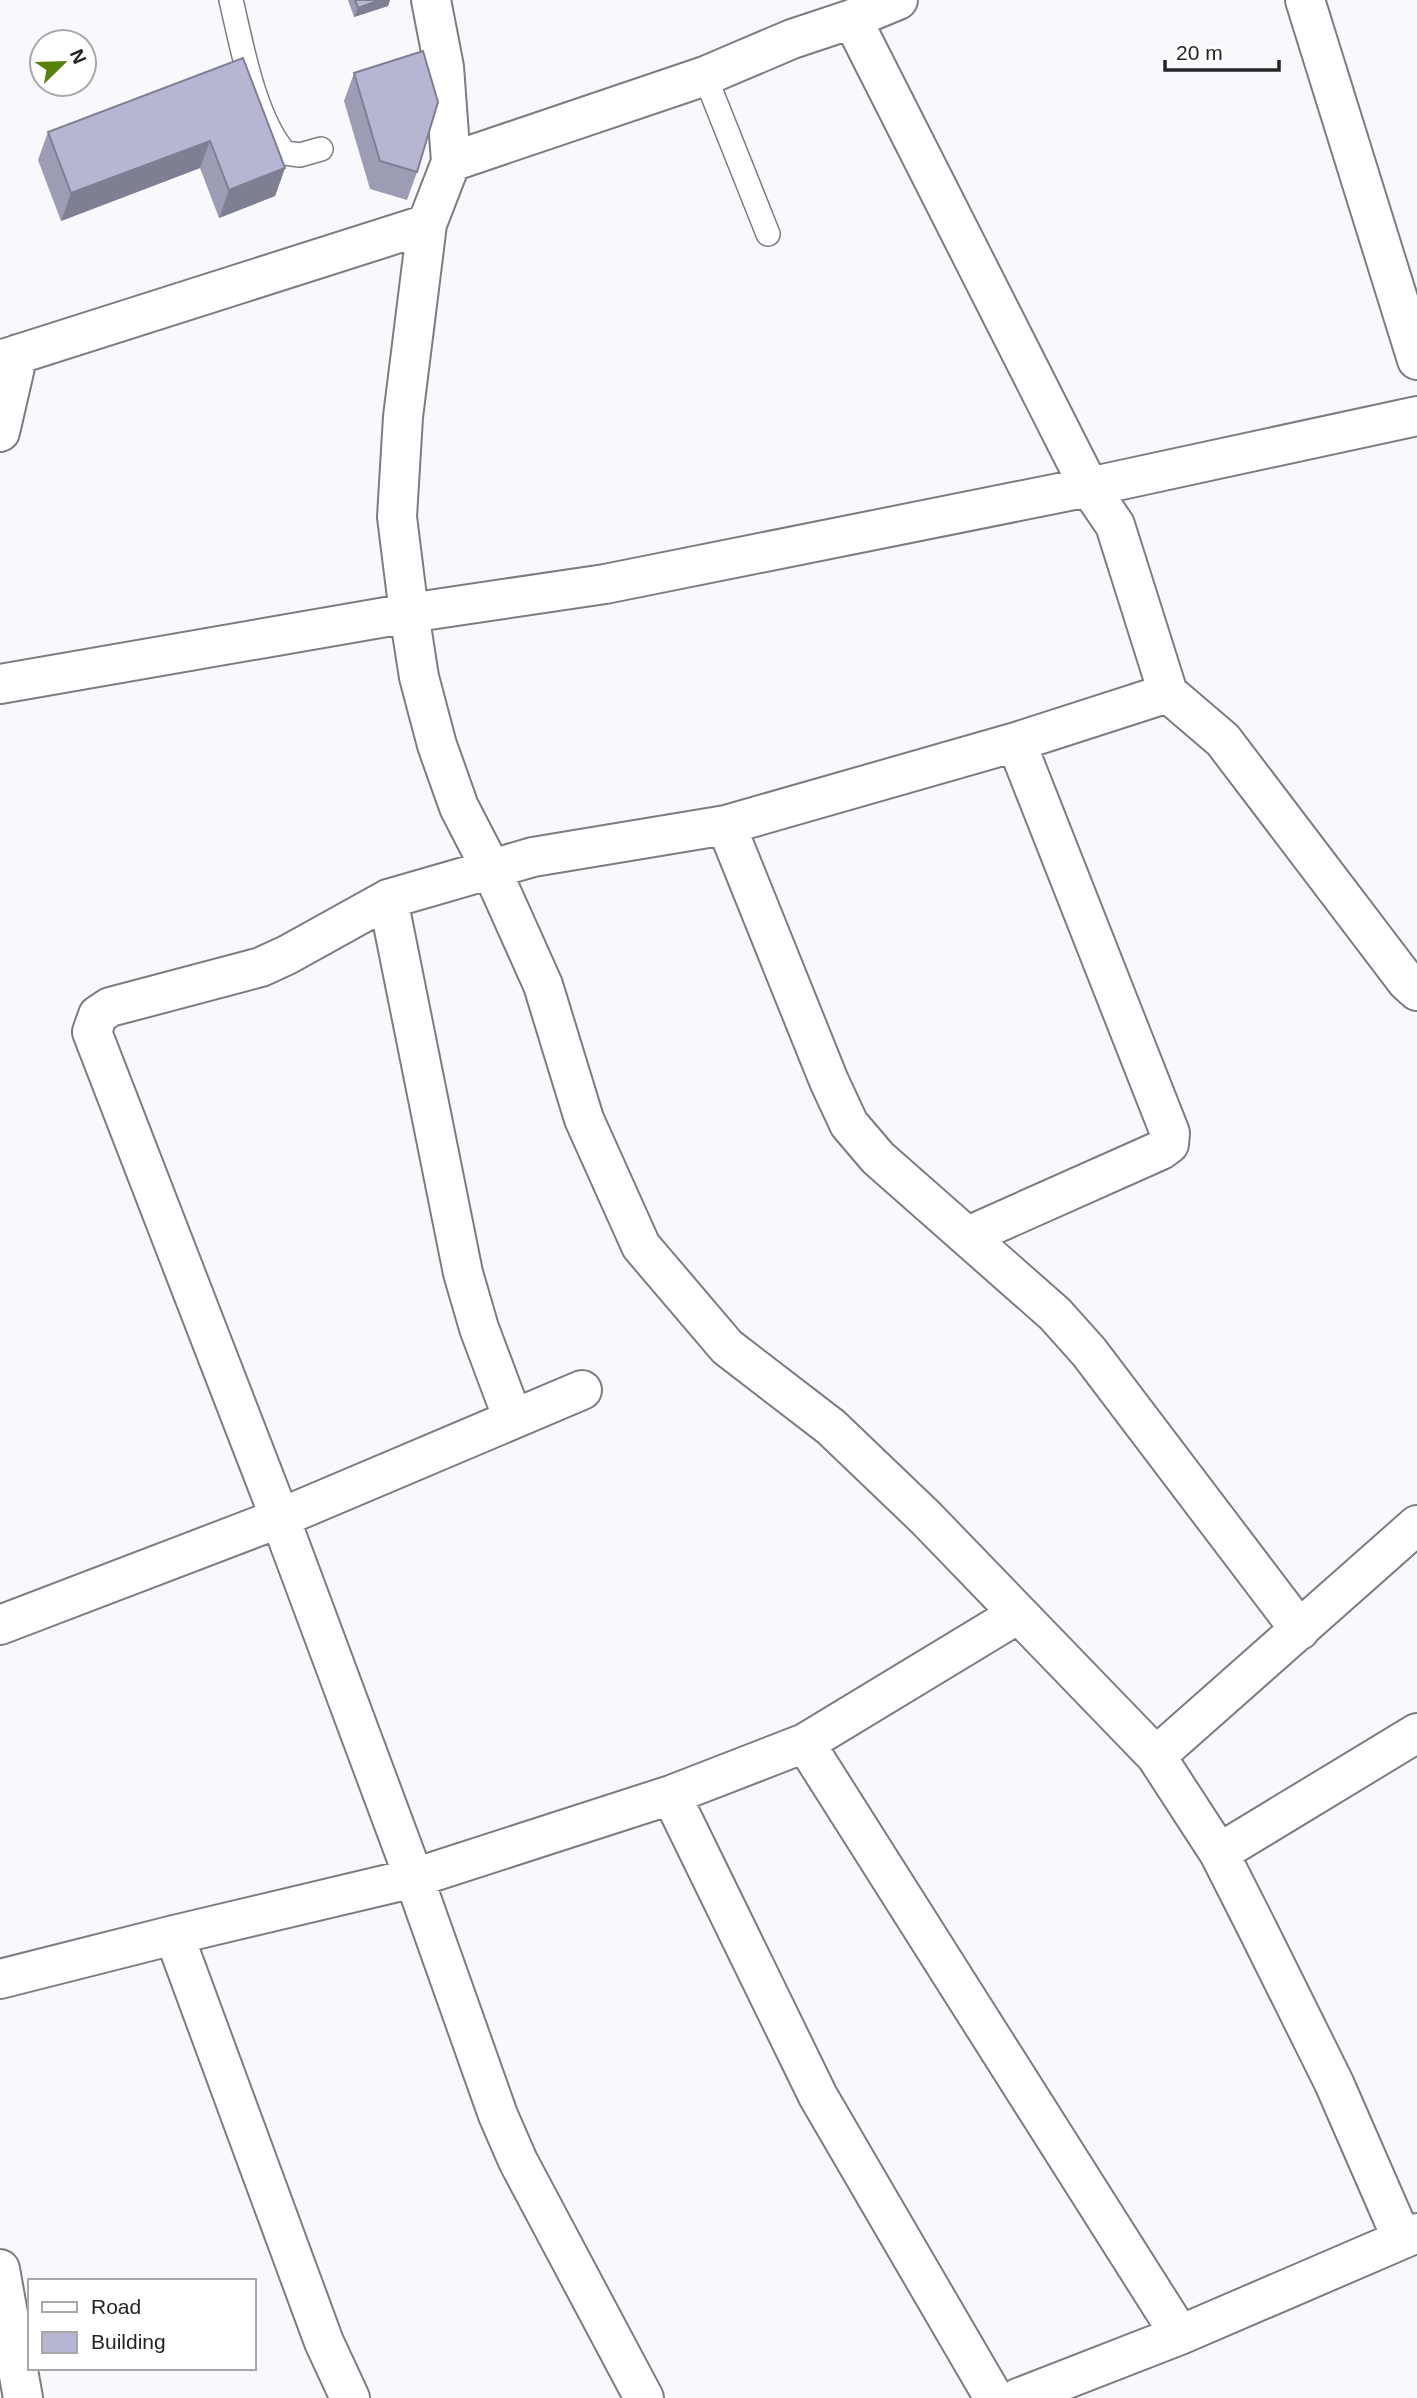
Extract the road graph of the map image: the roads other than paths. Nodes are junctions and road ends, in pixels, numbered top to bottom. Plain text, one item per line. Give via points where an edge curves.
1 (231, 0) edge
2 (432, 0) edge
3 (898, 0) edge
4 (1305, 0) edge
5 (852, 19) junction
6 (705, 76) junction
7 (321, 149) dead end
8 (451, 162) junction
9 (427, 224) junction
10 (768, 234) dead end
11 (9, 357) edge
12 (1417, 360) edge
13 (1417, 416) edge
14 (0, 432) edge
15 (1089, 487) junction
16 (409, 613) junction
17 (0, 684) edge
18 (1168, 694) junction
19 (1016, 742) junction
20 (726, 825) junction
21 (491, 869) junction
22 (388, 898) junction
23 (1417, 991) edge
24 (968, 1236) junction
25 (582, 1390) dead end
26 (513, 1419) junction
27 (280, 1518) junction
28 (1417, 1525) edge
29 (1018, 1614) junction
30 (0, 1625) edge
31 (1300, 1630) junction
32 (1416, 1735) edge
33 (805, 1743) junction
34 (1156, 1756) junction
35 (671, 1794) junction
36 (1219, 1853) junction
37 (414, 1878) junction
38 (174, 1935) junction
39 (2, 1970) edge
40 (1409, 2236) edge
41 (0, 2269) edge
42 (1180, 2335) junction
43 (23, 2398) edge
44 (350, 2398) edge
45 (644, 2398) edge
46 (994, 2398) edge
47 (1018, 2398) edge

1 - 7 lane via 250,78 274,140 285,153 300,155
2 - 8 street via 444,67
3 - 5 street
4 - 12 street
5 - 6 street
5 - 15 street
6 - 8 street
6 - 10 lane
8 - 9 street
9 - 11 street
9 - 16 street via 403,417 397,517
11 - 14 street
13 - 15 street
15 - 16 street via 605,584
15 - 18 street via 1115,525
16 - 17 street
16 - 21 street via 436,745 459,807
18 - 19 street
18 - 23 street via 1223,740
19 - 20 street
19 - 24 street via 1170,1133 1169,1144
20 - 21 street via 533,857
20 - 24 street via 849,1124 878,1158
21 - 22 street
21 - 29 street via 543,985 584,1119 641,1246 727,1347 831,1427
22 - 26 street via 463,1273
22 - 27 street via 261,967 110,1007 98,1015 92,1032
24 - 31 street via 1055,1314 1089,1352
25 - 26 street
26 - 27 street
27 - 30 street
27 - 37 street
28 - 31 street
29 - 33 street
29 - 34 street
31 - 34 street
32 - 36 street
33 - 35 street
33 - 42 street
34 - 36 street
35 - 37 street
35 - 46 street via 818,2096
36 - 40 street
37 - 38 street
37 - 45 street via 518,2161
38 - 39 street
38 - 44 street via 324,2342
40 - 42 street
41 - 43 street
42 - 47 street

